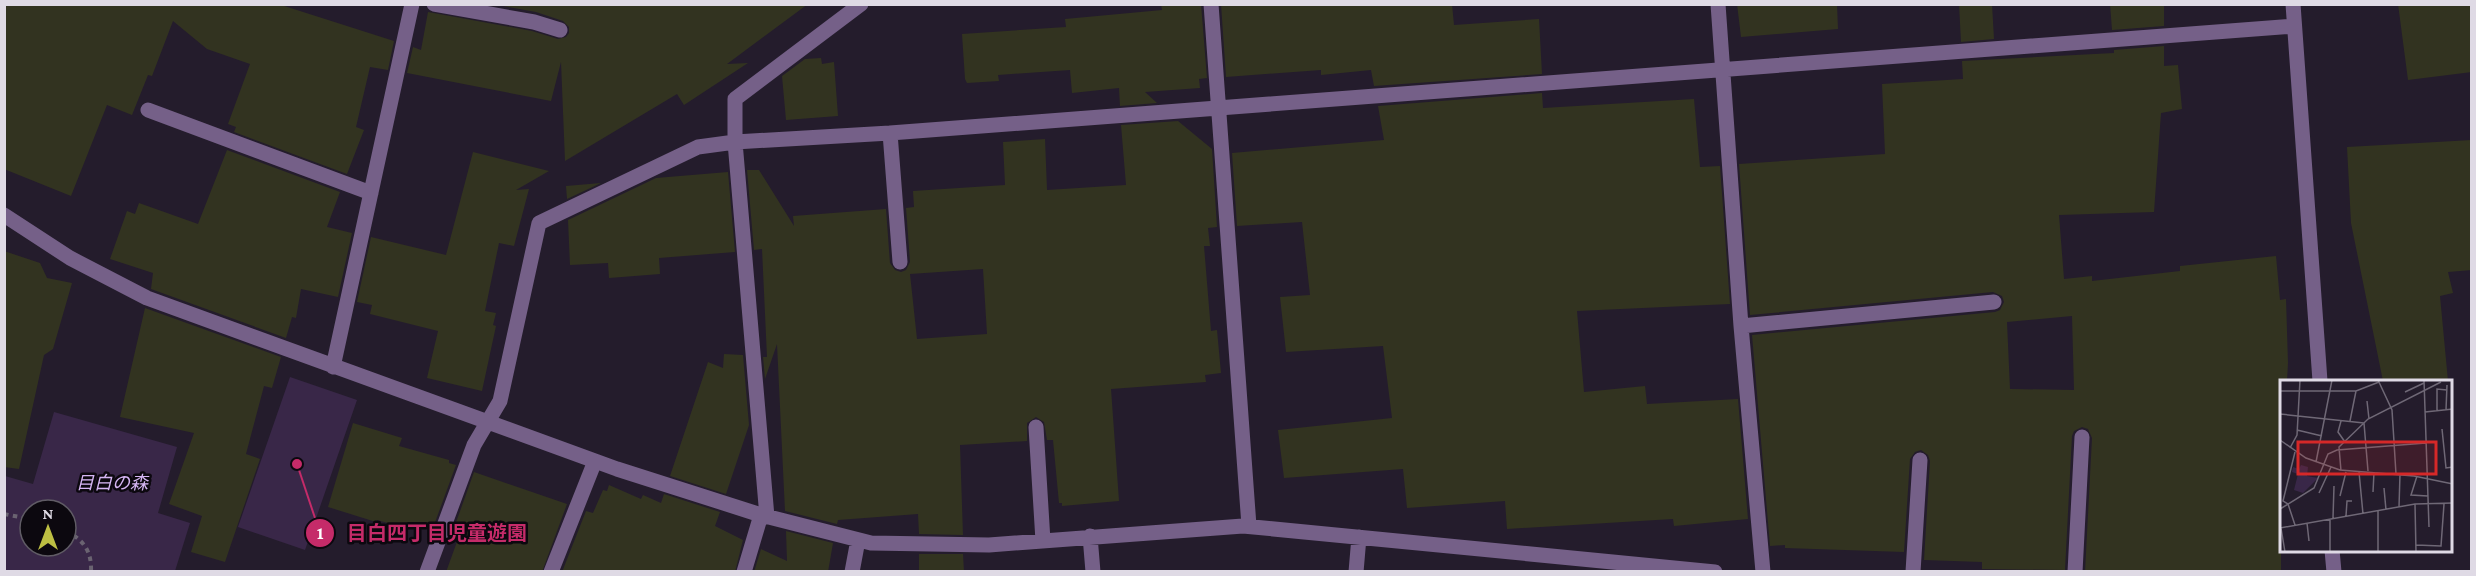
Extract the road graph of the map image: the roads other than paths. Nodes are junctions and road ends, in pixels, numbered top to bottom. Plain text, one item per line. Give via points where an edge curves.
1 (412, 4) edge
2 (434, 4) edge
3 (1210, 4) edge
4 (1718, 4) edge
5 (2293, 4) edge
6 (854, 6) edge
7 (2294, 26) junction
8 (560, 30) dead end
9 (1722, 70) junction
10 (1218, 106) junction
11 (148, 110) dead end
12 (890, 133) junction
13 (735, 142) junction
14 (371, 193) junction
15 (4, 214) edge
16 (900, 262) dead end
17 (1994, 302) dead end
18 (1741, 326) junction
19 (333, 367) junction
20 (2320, 380) edge
21 (488, 423) junction
22 (1036, 427) dead end
23 (2082, 436) dead end
24 (1920, 460) dead end
25 (595, 461) junction
26 (764, 516) junction
27 (1249, 526) junction
28 (1090, 536) junction
29 (1359, 537) junction
30 (858, 540) junction
31 (1043, 541) junction
32 (2332, 552) edge
33 (427, 572) edge
34 (551, 572) edge
35 (744, 572) edge
36 (852, 572) edge
37 (1094, 572) edge
38 (1356, 572) edge
39 (1715, 572) edge
40 (1763, 572) edge
41 (1913, 572) edge
42 (2075, 572) edge
43 (2334, 572) edge

1 - 14 street
2 - 8 street
3 - 10 street
4 - 9 street
5 - 7 street
6 - 13 street via 735,99
7 - 9 street
7 - 20 street
9 - 10 street
9 - 18 street
10 - 12 street
10 - 27 street
11 - 14 street
12 - 13 street
12 - 16 street
13 - 21 street via 698,147 539,223 500,401
13 - 26 street
14 - 19 street
15 - 19 street via 70,258 147,298
17 - 18 street
18 - 40 street
19 - 21 street
21 - 25 street
21 - 33 street via 474,445
22 - 31 street
23 - 42 street
24 - 41 street
25 - 26 street
25 - 34 street
26 - 30 street
26 - 35 street
27 - 28 street
27 - 29 street
28 - 31 street
28 - 37 street
29 - 38 street
29 - 39 street
30 - 31 street via 989,545
30 - 36 street
32 - 43 street

